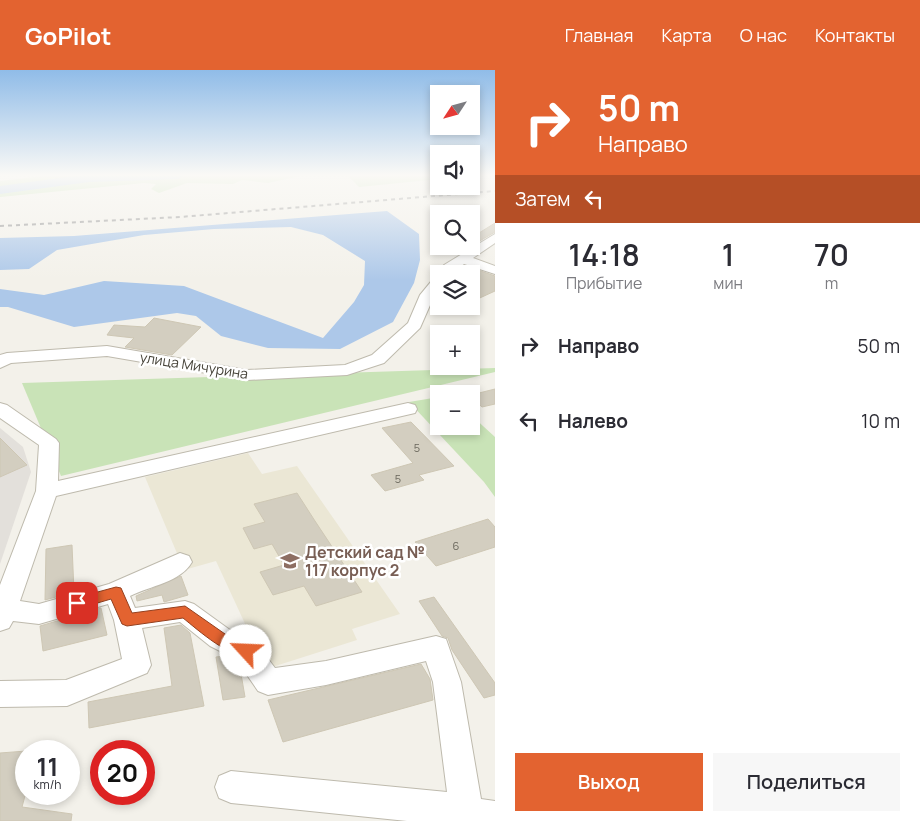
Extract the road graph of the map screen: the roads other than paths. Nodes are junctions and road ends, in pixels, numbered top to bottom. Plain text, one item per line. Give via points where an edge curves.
1 (495, 238) edge
2 (463, 259) junction
3 (456, 265) edge
4 (495, 270) edge
5 (430, 292) edge
6 (0, 363) edge
7 (0, 409) edge
8 (408, 409) dead end
9 (47, 491) junction
10 (180, 562) dead end
11 (116, 592) junction
12 (2, 614) edge
13 (127, 620) junction
14 (0, 694) edge
15 (231, 788) dead end
16 (481, 816) edge

1 - 2 street
2 - 3 street
2 - 4 street
5 - 6 street, улица Мичурина via 415,325 378,359 347,370 248,374 107,351 7,358
7 - 9 street via 49,443
8 - 9 street
9 - 12 street
10 - 11 street
11 - 12 street via 39,614
11 - 13 street
13 - 14 street via 137,665 66,693
13 - 16 street via 185,612 220,638 246,651 268,682 326,673 436,647
15 - 16 street via 435,808

